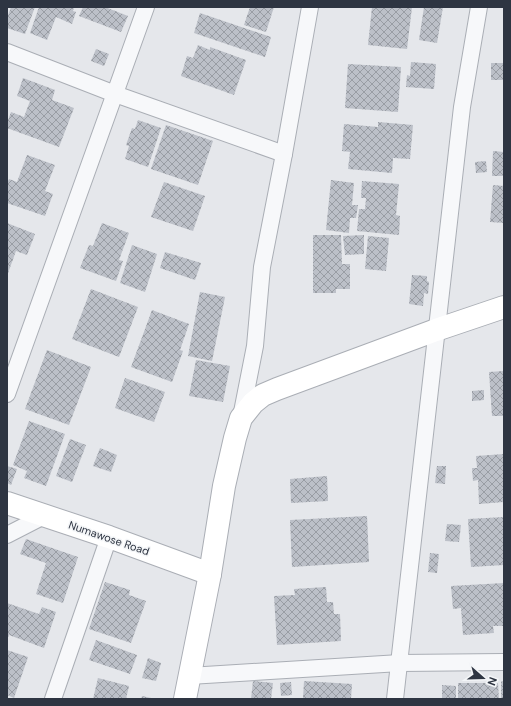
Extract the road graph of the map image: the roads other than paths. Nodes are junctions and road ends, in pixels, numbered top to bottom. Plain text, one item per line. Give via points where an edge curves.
1 (146, 7) edge
2 (310, 7) edge
3 (479, 7) edge
4 (7, 52) edge
5 (115, 94) junction
6 (284, 154) junction
7 (504, 307) edge
8 (436, 330) junction
9 (7, 394) edge
10 (241, 418) junction
11 (7, 503) edge
12 (44, 516) junction
13 (7, 535) edge
14 (109, 537) junction
15 (210, 574) junction
16 (504, 662) edge
17 (400, 663) junction
18 (189, 676) junction
19 (53, 699) edge
20 (185, 699) edge
21 (395, 699) edge

1 - 5 street
2 - 6 street
3 - 8 street via 462,107
4 - 5 street
5 - 6 street
5 - 9 street
6 - 10 street via 262,267 255,346
7 - 8 street
8 - 10 street via 277,389 253,403
8 - 17 street
10 - 15 street via 224,486
11 - 12 street, Numawose Road
12 - 13 street
12 - 14 street, Numawose Road
14 - 15 street, Numawose Road
14 - 19 street
15 - 18 street
16 - 17 street
17 - 18 street
17 - 21 street
18 - 20 street

